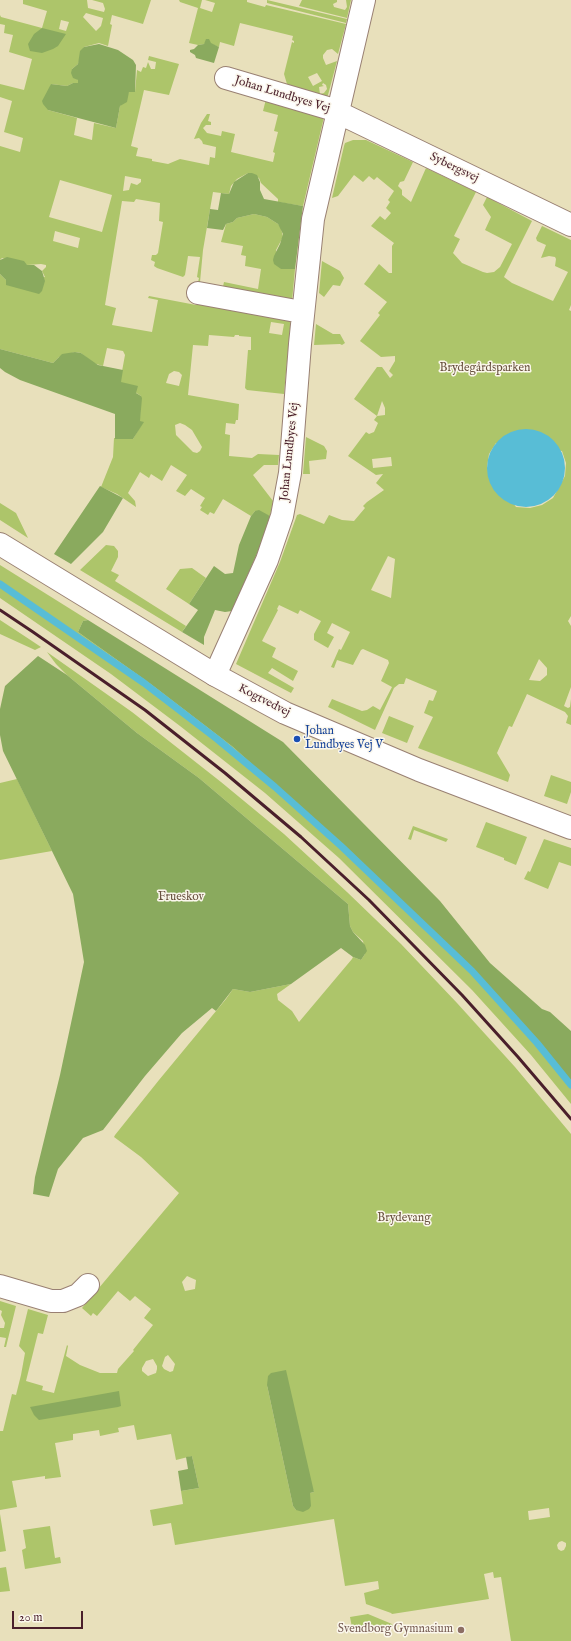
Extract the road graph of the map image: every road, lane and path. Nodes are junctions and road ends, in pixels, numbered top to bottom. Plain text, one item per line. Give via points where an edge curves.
1 (364, 0) edge
2 (226, 78) dead end
3 (338, 112) junction
4 (571, 225) edge
5 (198, 293) dead end
6 (303, 311) junction
7 (0, 544) edge
8 (215, 675) junction
9 (571, 828) edge
10 (88, 1285) dead end
11 (0, 1286) edge

1 - 3 street, Johan Lundbyes Vej
2 - 3 street, Johan Lundbyes Vej
3 - 4 street, Sybergsvej
3 - 6 street, Johan Lundbyes Vej via 313,219
5 - 6 street
6 - 8 street, Johan Lundbyes Vej via 290,473 282,516 267,560
7 - 8 street, Kogtvedvej
8 - 9 street, Kogtvedvej via 285,713 360,746
10 - 11 street via 78,1295 63,1301 51,1301

